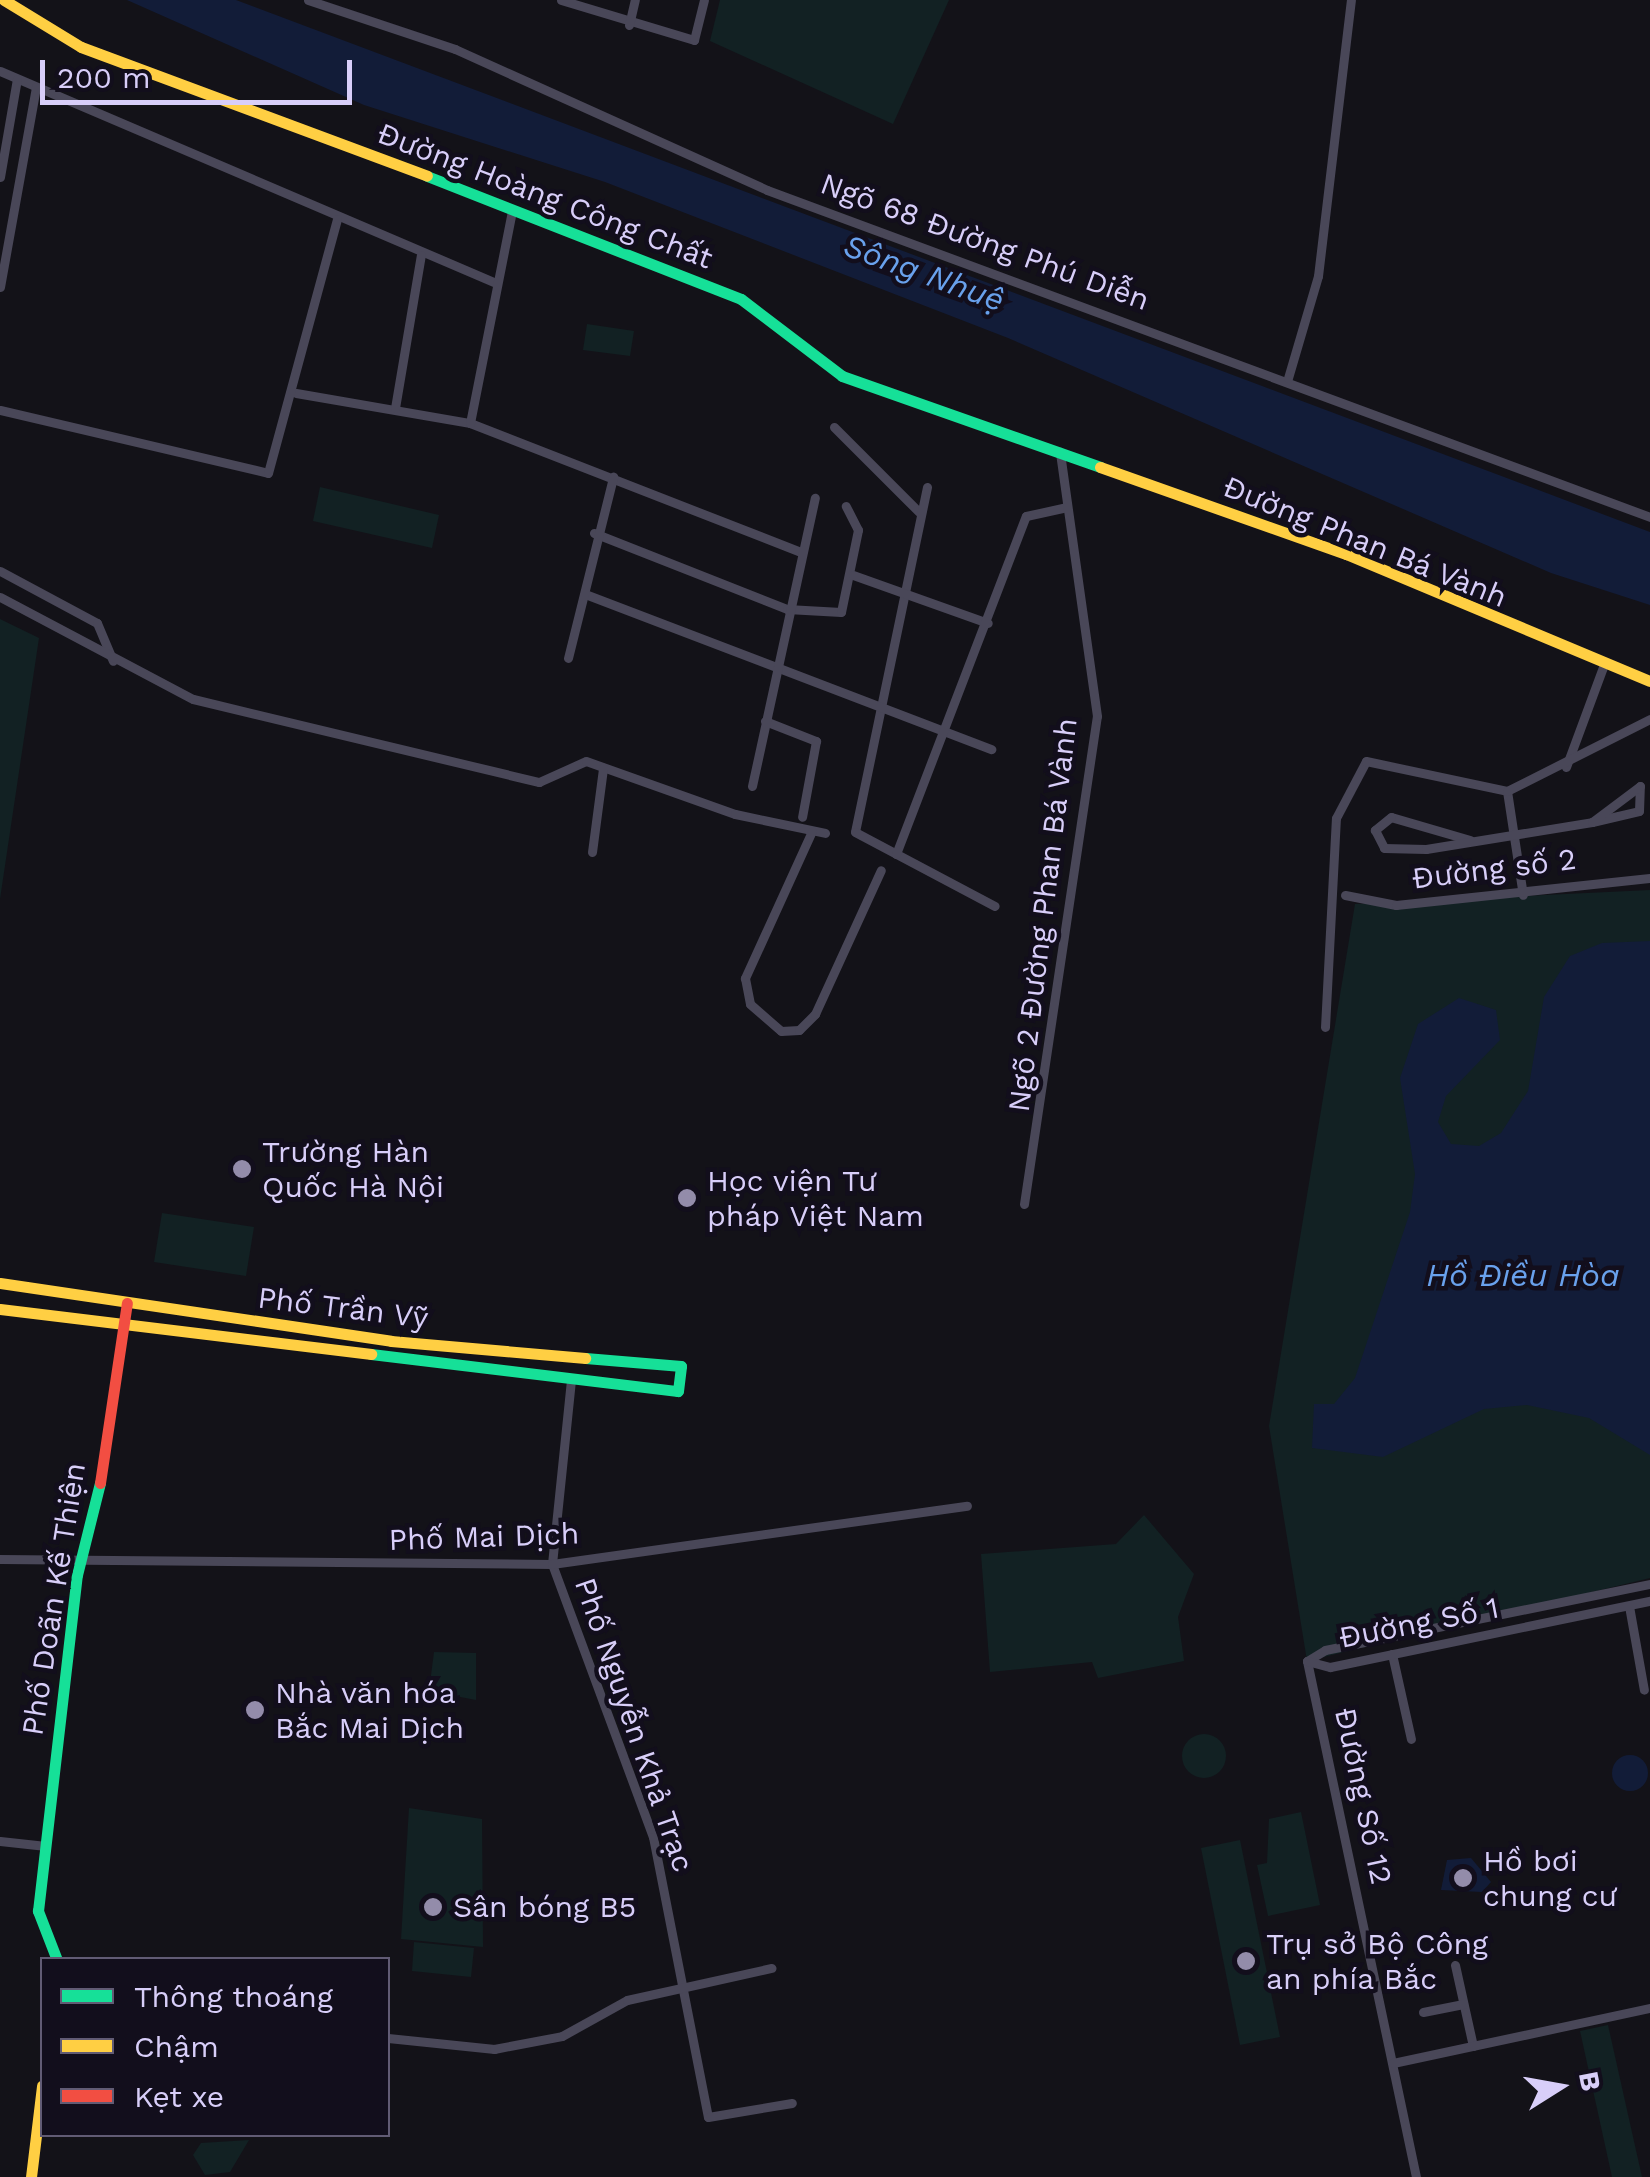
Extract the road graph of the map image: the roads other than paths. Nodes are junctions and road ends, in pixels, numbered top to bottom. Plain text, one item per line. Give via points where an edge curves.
1 (4, 0) edge
2 (308, 0) edge
3 (561, 0) edge
4 (635, 0) edge
5 (704, 0) edge
6 (1351, 0) edge
7 (629, 25) junction
8 (0, 71) edge
9 (18, 79) junction
10 (36, 87) junction
11 (0, 176) edge
12 (0, 210) edge
13 (512, 211) junction
14 (14, 212) junction
15 (337, 218) junction
16 (421, 255) junction
17 (496, 283) junction
18 (0, 287) edge
19 (1288, 378) junction
20 (296, 393) junction
21 (395, 408) junction
22 (0, 410) edge
23 (470, 424) junction
24 (834, 427) dead end
25 (1060, 452) junction
26 (613, 478) junction
27 (926, 487) dead end
28 (815, 498) dead end
29 (846, 506) dead end
30 (1067, 507) junction
31 (919, 512) junction
32 (1650, 518) edge
33 (594, 533) junction
34 (801, 552) junction
35 (0, 571) edge
36 (853, 575) junction
37 (904, 590) junction
38 (585, 594) junction
39 (0, 597) edge
40 (787, 609) junction
41 (988, 623) junction
42 (568, 658) dead end
43 (113, 660) junction
44 (1604, 664) junction
45 (776, 666) junction
46 (1650, 681) edge
47 (880, 709) junction
48 (1650, 719) edge
49 (765, 721) junction
50 (948, 732) junction
51 (991, 748) dead end
52 (1566, 766) junction
53 (602, 768) junction
54 (752, 786) dead end
55 (1507, 791) junction
56 (802, 817) dead end
57 (1592, 822) junction
58 (812, 831) junction
59 (824, 833) dead end
60 (1514, 834) junction
61 (1470, 840) junction
62 (592, 852) dead end
63 (896, 854) junction
64 (881, 870) dead end
65 (1650, 878) edge
66 (1345, 895) dead end
67 (1522, 895) junction
68 (995, 906) dead end
69 (1324, 1026) dead end
70 (1024, 1204) dead end
71 (0, 1283) edge
72 (127, 1303) junction
73 (0, 1309) edge
74 (122, 1324) junction
75 (573, 1358) junction
76 (571, 1380) junction
77 (966, 1506) dead end
78 (0, 1559) edge
79 (82, 1563) junction
80 (552, 1564) junction
81 (1650, 1584) edge
82 (1650, 1601) edge
83 (1629, 1606) junction
84 (1650, 1644) edge
85 (1636, 1646) junction
86 (1392, 1654) junction
87 (1308, 1661) junction
88 (1644, 1690) dead end
89 (1412, 1739) dead end
90 (0, 1841) edge
91 (46, 1846) junction
92 (56, 1957) edge
93 (1454, 1965) dead end
94 (771, 1968) dead end
95 (684, 1984) junction
96 (1463, 2004) junction
97 (1650, 2008) edge
98 (1422, 2012) dead end
99 (390, 2038) edge
100 (1472, 2046) junction
101 (1393, 2063) junction
102 (792, 2103) dead end
103 (40, 2104) edge
104 (32, 2177) edge
105 (1416, 2177) edge

1 - 13 street, Đường Hoàng Công Chất via 81,48
2 - 19 street, Ngõ 68 Đường Phú Diễn via 455,49 767,190
3 - 7 street
4 - 7 street
5 - 7 street via 694,40
6 - 19 street via 1318,276
8 - 9 street
9 - 10 street
9 - 11 street
10 - 14 street
10 - 15 street
12 - 14 street
13 - 17 street
13 - 25 street, Đường Hoàng Công Chất via 741,299 820,367
14 - 18 street
15 - 16 street
15 - 20 street
16 - 17 street
16 - 21 street
17 - 23 street
19 - 32 street, Ngõ 68 Đường Phú Diễn
20 - 21 street
20 - 22 street via 268,473
21 - 23 street
23 - 26 street
24 - 31 street
25 - 30 street, Ngõ 2 Đường Phan Bá Vành
25 - 44 street, Đường Phan Bá Vành via 1346,554
26 - 33 street
26 - 34 street
27 - 31 street
28 - 34 street
29 - 36 street via 858,530
30 - 41 street via 1026,516
30 - 70 street, Ngõ 2 Đường Phan Bá Vành via 1097,716
31 - 37 street
33 - 38 street
33 - 40 street
34 - 40 street
35 - 43 street via 96,623
36 - 37 street
36 - 40 street via 841,612
37 - 41 street
37 - 47 street
38 - 42 street
38 - 45 street
39 - 43 street
40 - 45 street
41 - 50 street
43 - 53 street via 193,699 538,781 579,762
44 - 46 street, Đường Phan Bá Vành
44 - 52 street
45 - 47 street
45 - 49 street
47 - 50 street
47 - 63 street via 855,832
48 - 52 street
49 - 54 street
49 - 56 street via 816,740
50 - 51 street
50 - 63 street
52 - 55 street
53 - 58 street
53 - 62 street
55 - 60 street
55 - 69 street via 1383,759 1366,761 1348,780 1336,818
57 - 57 street via 1639,811 1640,786 1618,794
57 - 60 street
58 - 59 street
58 - 64 street via 746,978 750,1004 782,1031 799,1030 815,1014
60 - 61 street
60 - 67 street
61 - 61 street via 1391,817 1375,830 1384,848
63 - 68 street
65 - 67 street, Đường số 2
66 - 67 street, Đường số 2 via 1396,905
71 - 72 street, Phố Trần Vỹ
72 - 74 street, Phố Doãn Kế Thiện
72 - 75 street, Phố Trần Vỹ
73 - 74 street, Phố Trần Vỹ
74 - 76 street, Phố Trần Vỹ
74 - 79 street, Phố Doãn Kế Thiện
75 - 76 street
75 - 76 street, Phố Trần Vỹ via 681,1366 678,1391
76 - 80 street, Phố Nguyễn Khả Trạc
77 - 80 street, Phố Mai Dịch
78 - 79 street, Phố Mai Dịch
79 - 80 street, Phố Mai Dịch
79 - 91 street, Phố Doãn Kế Thiện
80 - 95 street, Phố Nguyễn Khả Trạc via 654,1838
81 - 87 street, Đường Số 1 via 1326,1650
82 - 83 street, Đường Số 1
83 - 85 street
83 - 86 street, Đường Số 1
84 - 85 street
85 - 88 street
86 - 87 street, Đường Số 1 via 1330,1666
86 - 89 street
87 - 101 street, Đường Số 12
90 - 91 street
91 - 92 street, Phố Doãn Kế Thiện via 38,1912
93 - 96 street
94 - 95 street
95 - 99 street via 626,2000 562,2036 494,2049
95 - 102 street, Phố Nguyễn Khả Trạc via 708,2118
96 - 98 street
96 - 100 street
97 - 100 street
100 - 101 street
101 - 105 street, Đường Số 12
103 - 104 street

